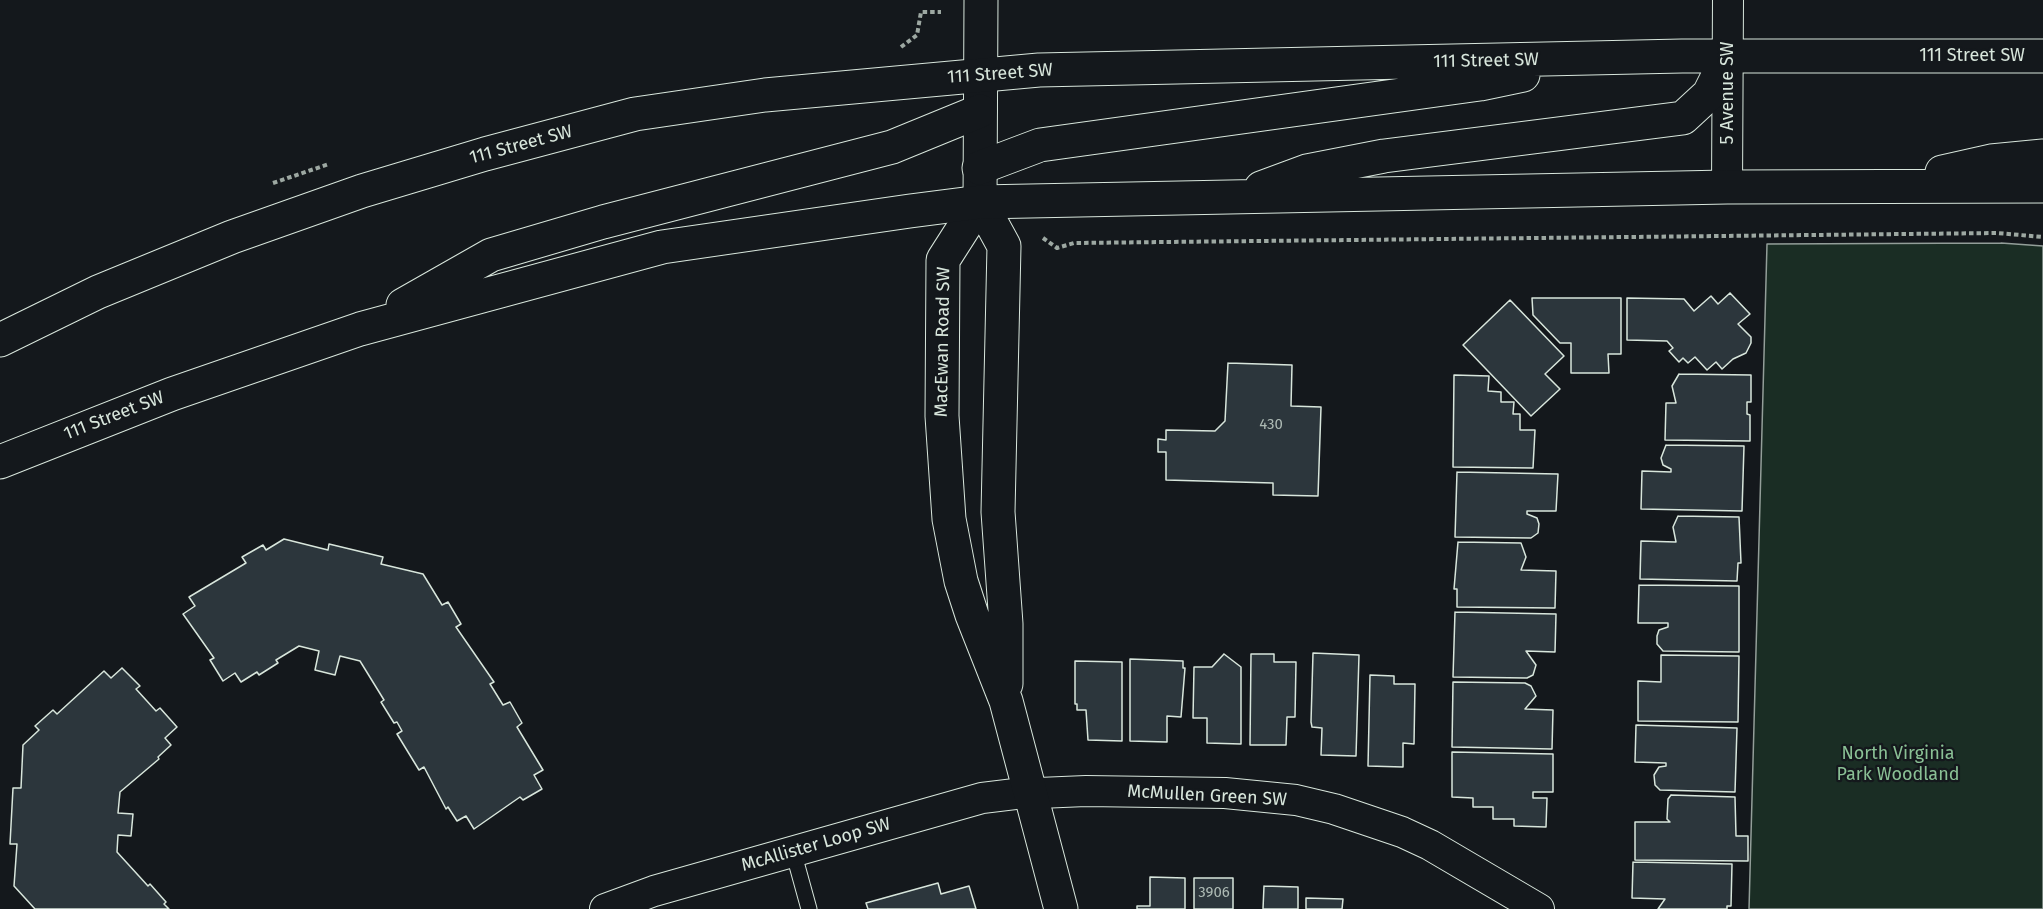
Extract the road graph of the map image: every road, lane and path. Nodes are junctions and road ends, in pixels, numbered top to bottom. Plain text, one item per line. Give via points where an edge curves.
1 (981, 0) edge
2 (1728, 0) edge
3 (941, 12) dead end
4 (917, 35) dead end
5 (2043, 56) edge
6 (1728, 57) junction
7 (1604, 58) junction
8 (980, 74) junction
9 (980, 111) junction
10 (2043, 156) edge
11 (979, 168) junction
12 (1906, 186) junction
13 (2043, 186) edge
14 (1727, 187) junction
15 (1237, 197) junction
16 (980, 202) junction
17 (2043, 237) edge
18 (1043, 238) dead end
19 (360, 329) junction
20 (0, 340) edge
21 (0, 462) edge
22 (1006, 701) junction
23 (1029, 793) junction
24 (793, 851) junction
25 (605, 909) edge
26 (809, 909) edge
27 (1061, 909) edge
28 (1539, 909) edge

1 - 8 main road
2 - 6 street, 5 Avenue SW
3 - 4 path via 921,12
5 - 6 main road, 111 Street SW
6 - 7 main road, 111 Street SW
6 - 14 street, 5 Avenue SW
6 - 15 main road via 1709,94 1683,118 1384,156 1307,171
7 - 8 main road, 111 Street SW
7 - 11 main road via 1480,84 1040,145
8 - 9 main road
8 - 20 main road, 111 Street SW via 765,95 635,114 497,151 362,191 232,237 98,292
9 - 11 main road
9 - 19 main road via 892,147 492,255
10 - 12 main road via 1946,170
11 - 16 main road
12 - 13 main road, 111 Street SW
12 - 14 main road, 111 Street SW
14 - 15 main road, 111 Street SW
15 - 16 main road, 111 Street SW
16 - 19 main road, 111 Street SW via 662,247
16 - 22 main road, MacEwan Road SW via 1004,246 998,512 1006,624
16 - 22 main road, MacEwan Road SW via 943,260 942,416 950,519 961,581
17 - 18 path via 1997,233 1086,243 1057,248
19 - 21 main road, 111 Street SW via 172,394
22 - 23 main road, MacEwan Road SW
23 - 24 street, McAllister Loop SW via 982,798
23 - 27 main road, MacEwan Road SW
23 - 28 street, McMullen Green SW via 1225,793 1305,802 1402,832
24 - 25 street, McAllister Loop SW
24 - 26 lane

